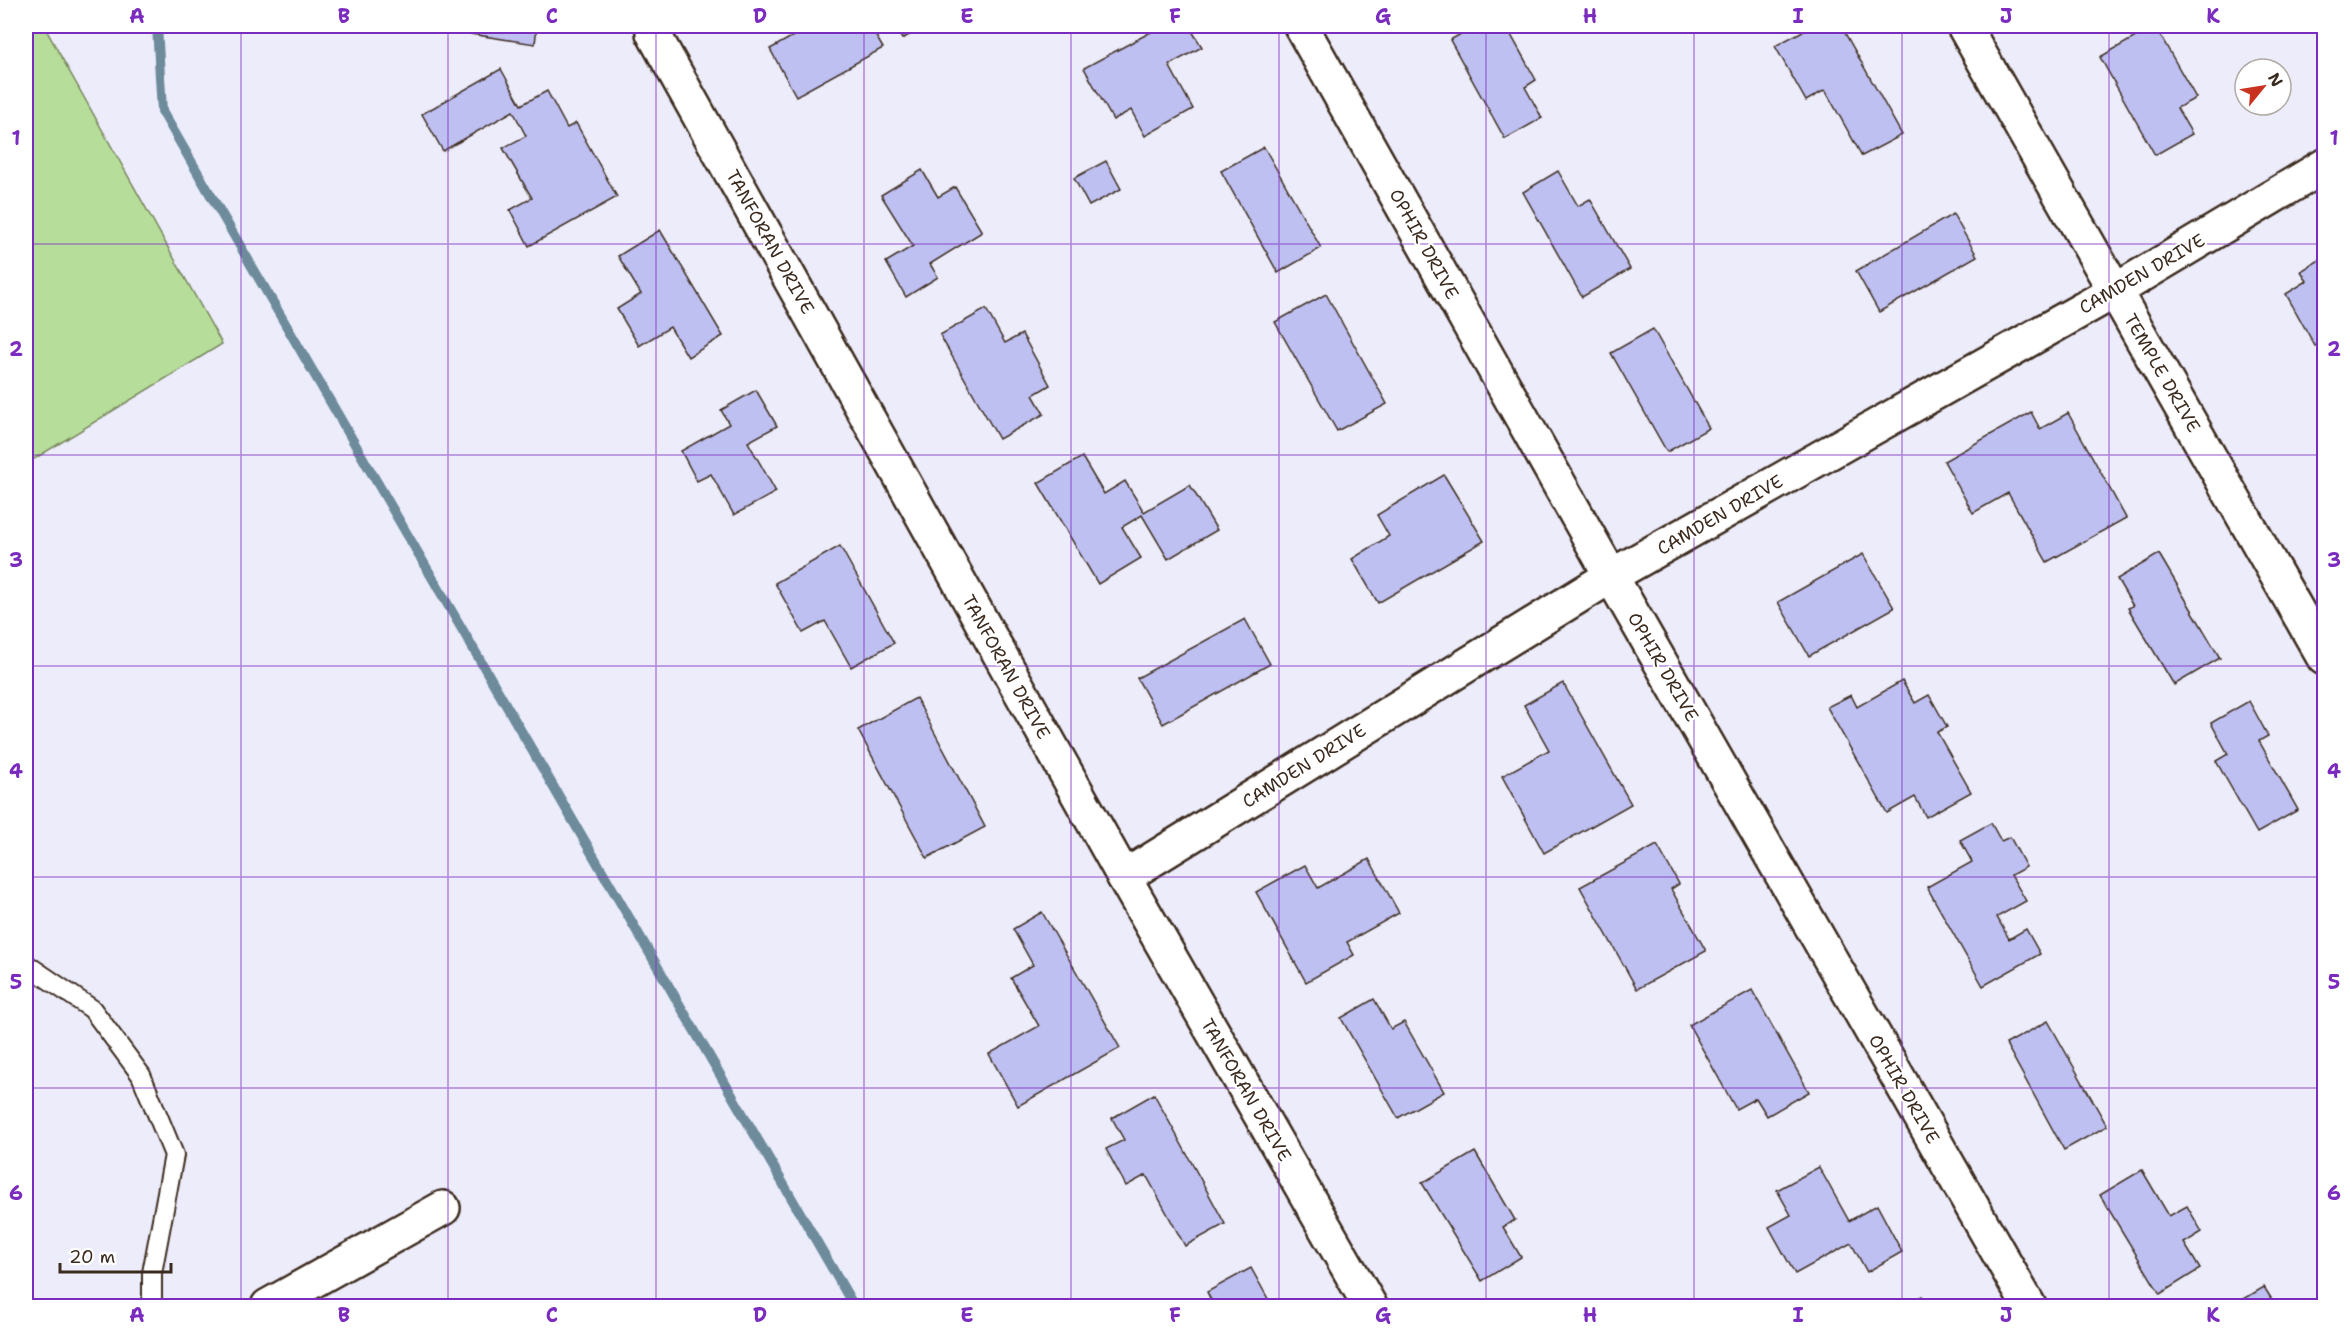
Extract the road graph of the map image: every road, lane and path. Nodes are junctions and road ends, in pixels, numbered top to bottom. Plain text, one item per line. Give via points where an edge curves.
1 (659, 26) edge
2 (1301, 26) edge
3 (1964, 26) edge
4 (2325, 166) edge
5 (2115, 291) junction
6 (1611, 576) junction
7 (2325, 658) edge
8 (1124, 877) junction
9 (26, 964) edge
10 (443, 1208) dead end
11 (152, 1306) edge
12 (268, 1306) edge
13 (1370, 1306) edge
14 (2029, 1306) edge

1 - 8 street, TANFORAN DRIVE via 653,33
2 - 6 street, OPHIR DRIVE
3 - 5 street, TEMPLE DRIVE
4 - 5 street, CAMDEN DRIVE
5 - 6 street, CAMDEN DRIVE
5 - 7 street, TEMPLE DRIVE
6 - 8 street, CAMDEN DRIVE
6 - 14 street, OPHIR DRIVE
8 - 13 street, TANFORAN DRIVE
9 - 11 lane via 92,1009 141,1075 174,1155 152,1274
10 - 12 street

